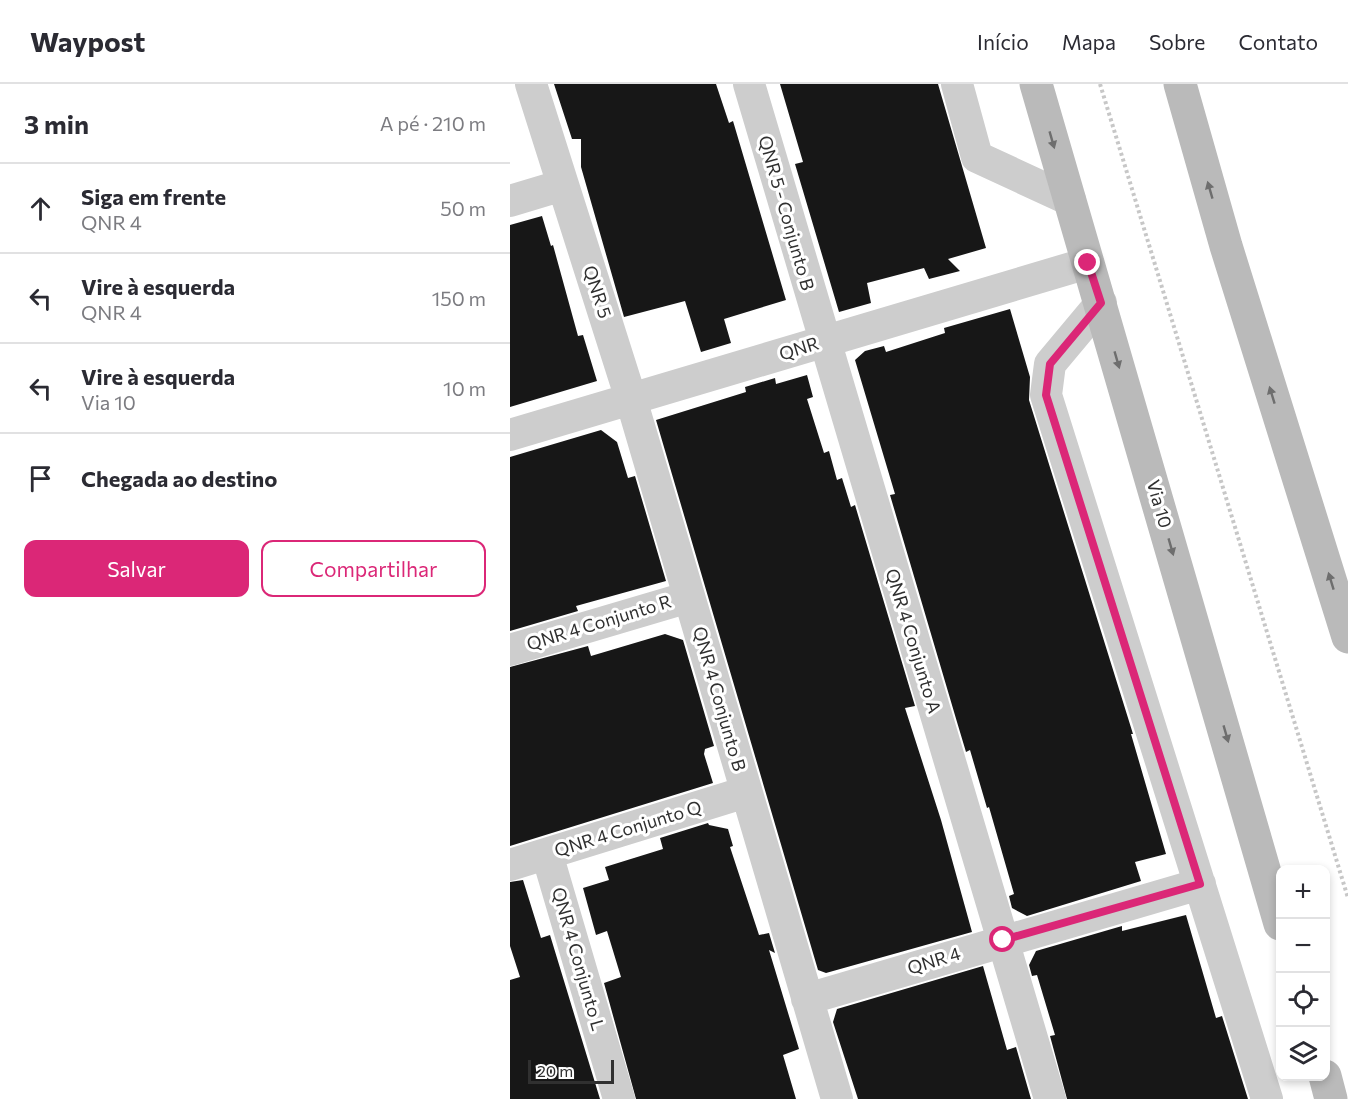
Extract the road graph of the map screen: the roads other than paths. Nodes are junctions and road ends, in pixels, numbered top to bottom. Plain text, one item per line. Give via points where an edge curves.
1 (531, 84) edge
2 (749, 84) edge
3 (957, 84) edge
4 (1036, 84) edge
5 (1180, 84) edge
6 (563, 185) junction
7 (1070, 200) junction
8 (510, 201) edge
9 (1088, 263) junction
10 (1101, 303) junction
11 (824, 342) junction
12 (631, 399) junction
13 (510, 435) edge
14 (689, 597) junction
15 (1348, 637) edge
16 (510, 650) edge
17 (746, 792) junction
18 (547, 854) junction
19 (510, 865) edge
20 (1200, 884) junction
21 (1280, 919) edge
22 (1003, 940) junction
23 (807, 999) junction
24 (1326, 1081) edge
25 (619, 1099) edge
26 (837, 1099) edge
27 (1050, 1099) edge
28 (1266, 1099) edge
29 (1331, 1099) edge

1 - 6 street, QNR 5
2 - 11 street, QNR 5 - Conjunto B
3 - 7 street via 977,158
4 -> 7 main road, Via 10
15 -> 5 main road via 1226,246
6 - 8 street
6 - 12 street, QNR 5
7 - 9 main road, Via 10
9 - 10 main road, Via 10
9 - 11 street, QNR
10 - 20 street via 1050,364 1046,395
10 -> 21 main road, Via 10
11 - 12 street, QNR
11 - 22 street, QNR 4 Conjunto A
12 - 13 street, QNR
12 - 14 street, QNR 4 Conjunto B
14 - 16 street, QNR 4 Conjunto R
14 - 17 street, QNR 4 Conjunto B
17 - 18 street, QNR 4 Conjunto Q
17 - 23 street, QNR 4 Conjunto B
18 - 19 street, QNR 4 Conjunto Q
18 - 25 street, QNR 4 Conjunto L
20 - 22 street, QNR 4
20 - 28 street
22 - 23 street, QNR 4
22 - 27 street, QNR 4 Conjunto A
23 - 26 street, QNR 4 Conjunto B
24 - 29 main road

